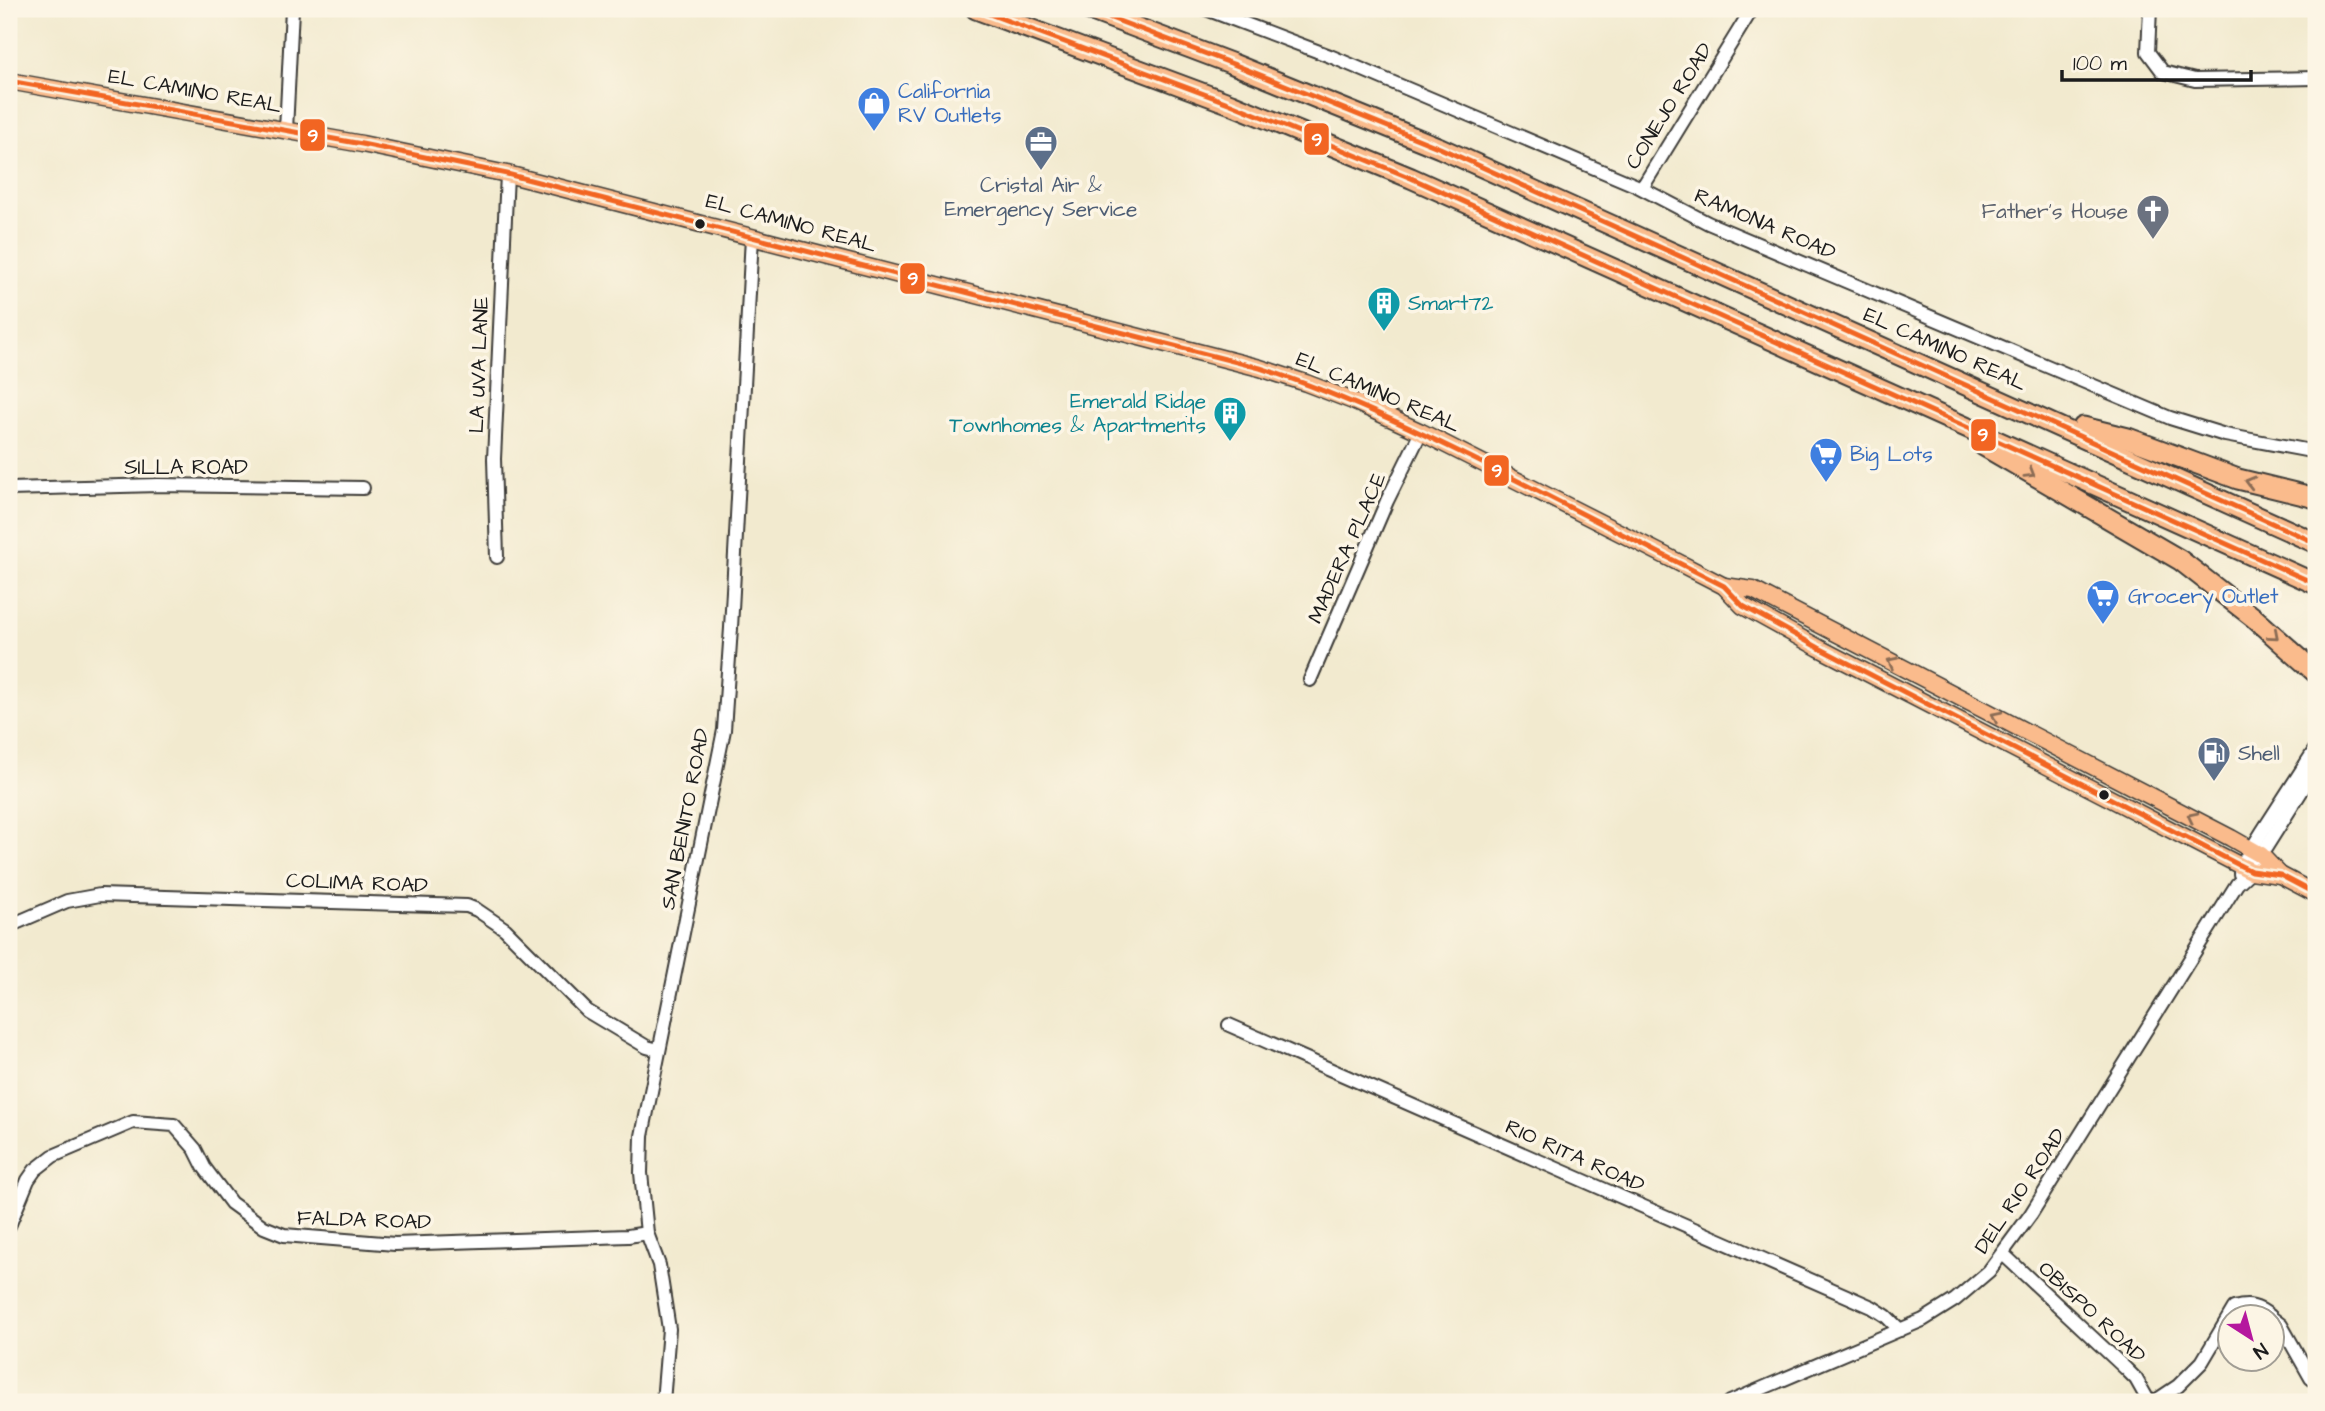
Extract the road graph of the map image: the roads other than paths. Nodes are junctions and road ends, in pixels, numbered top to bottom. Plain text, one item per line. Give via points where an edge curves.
1 (292, 9) edge
2 (976, 9) edge
3 (1087, 9) edge
4 (1206, 9) edge
5 (1752, 9) edge
6 (2150, 9) edge
7 (2316, 78) edge
8 (9, 81) edge
9 (286, 130) junction
10 (507, 174) junction
11 (1642, 188) junction
12 (752, 237) junction
13 (1908, 400) junction
14 (2039, 417) junction
15 (1421, 432) junction
16 (2316, 452) edge
17 (363, 488) dead end
18 (9, 489) edge
19 (2316, 498) edge
20 (2316, 542) edge
21 (497, 557) dead end
22 (2316, 584) edge
23 (1724, 586) junction
24 (2316, 673) edge
25 (1310, 680) dead end
26 (2316, 748) edge
27 (2316, 768) edge
28 (2257, 852) junction
29 (2246, 869) junction
30 (2280, 875) junction
31 (2316, 894) edge
32 (9, 926) edge
33 (1229, 1025) dead end
34 (658, 1050) junction
35 (9, 1226) edge
36 (647, 1233) junction
37 (2003, 1255) junction
38 (1900, 1330) junction
39 (2286, 1334) edge
40 (2216, 1339) edge
41 (2316, 1382) edge
42 (662, 1399) edge
43 (1730, 1402) edge
44 (2151, 1402) edge

1 - 9 street
2 - 13 highway via 1160,76 1411,178
3 - 14 highway, EL CAMINO REAL via 1440,148
4 - 11 street, RAMONA ROAD via 1330,56
5 - 11 street, CONEJO ROAD
6 - 7 street via 2148,52 2163,72 2195,79
8 - 9 main road, EL CAMINO REAL
9 - 10 main road, EL CAMINO REAL
10 - 12 main road, EL CAMINO REAL
10 - 21 street, LA UVA LANE via 494,459
11 - 16 street, RAMONA ROAD via 1708,222 2170,418 2225,435
12 - 15 main road, EL CAMINO REAL via 1260,368 1353,401
12 - 34 street, SAN BENITO ROAD via 723,730
13 - 22 highway
13 -> 24 highway via 2180,560
19 -> 14 highway via 2238,479 2128,438
14 - 20 highway, EL CAMINO REAL
15 - 23 main road, EL CAMINO REAL
15 - 25 street, MADERA PLACE
17 - 18 street, SILLA ROAD via 158,485
28 -> 23 main road, EL CAMINO REAL via 1753,590
23 - 29 main road, EL CAMINO REAL via 1742,607
26 - 28 street, DEL RIO ROAD
27 - 28 street, DEL RIO ROAD
28 - 29 street, DEL RIO ROAD
28 - 30 main road, EL CAMINO REAL
29 - 30 main road, EL CAMINO REAL
29 - 37 street, DEL RIO ROAD
30 - 31 main road, EL CAMINO REAL
32 - 34 street, COLIMA ROAD via 67,901 100,895 467,906 505,929 587,1011
33 - 38 street, RIO RITA ROAD via 1872,1307
34 - 36 street, SAN BENITO ROAD via 642,1136
35 - 36 street, FALDA ROAD via 35,1170 53,1156 132,1122 173,1125 232,1203 264,1227 284,1235 395,1244
36 - 42 street, SAN BENITO ROAD via 659,1265 669,1329
37 - 38 street, DEL RIO ROAD via 1955,1300
37 - 44 street, OBISPO ROAD via 2126,1369
38 - 43 street, DEL RIO ROAD
39 - 41 street
40 - 44 street via 2203,1362 2178,1386

